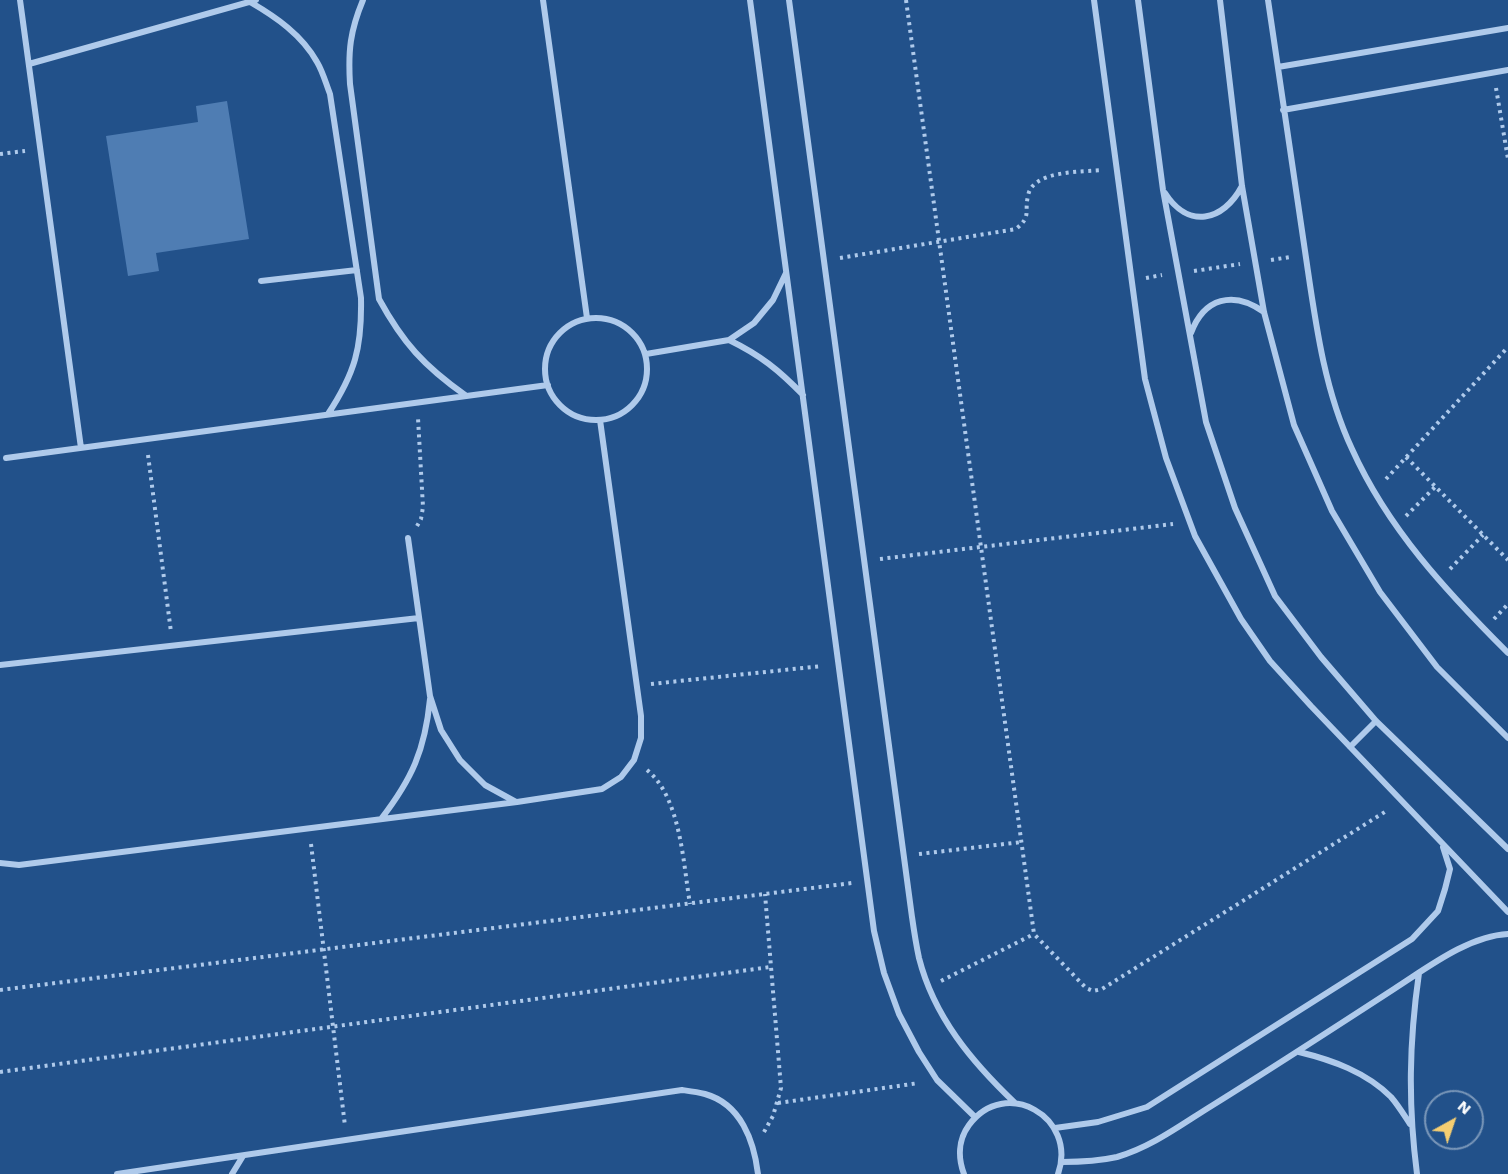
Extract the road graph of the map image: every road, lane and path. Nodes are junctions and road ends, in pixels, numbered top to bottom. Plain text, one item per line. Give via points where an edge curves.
1 (20, 0) edge
2 (363, 0) edge
3 (543, 0) edge
4 (750, 0) edge
5 (789, 0) edge
6 (906, 0) edge
7 (1094, 0) edge
8 (1138, 0) edge
9 (1220, 0) edge
10 (1268, 0) edge
11 (253, 1) edge
12 (1508, 28) edge
13 (29, 64) junction
14 (1278, 67) junction
15 (1508, 70) edge
16 (1493, 72) junction
17 (1284, 110) junction
18 (41, 149) junction
19 (0, 154) edge
20 (1508, 159) edge
21 (1116, 169) junction
22 (1242, 186) junction
23 (1163, 190) junction
24 (938, 242) junction
25 (1306, 255) junction
26 (824, 260) junction
27 (1255, 262) junction
28 (357, 270) junction
29 (786, 273) junction
30 (1179, 273) junction
31 (1132, 280) junction
32 (261, 281) dead end
33 (1264, 312) junction
34 (587, 318) junction
35 (1191, 334) junction
36 (729, 340) junction
37 (1508, 347) edge
38 (646, 354) junction
39 (548, 385) junction
40 (803, 395) junction
41 (466, 396) junction
42 (417, 403) junction
43 (328, 414) junction
44 (600, 420) junction
45 (146, 439) junction
46 (81, 448) junction
47 (1406, 457) junction
48 (6, 458) dead end
49 (1435, 487) junction
50 (1374, 492) junction
51 (1190, 522) junction
52 (1396, 527) junction
53 (1483, 535) junction
54 (408, 538) joint
55 (981, 547) junction
56 (1508, 560) edge
57 (864, 561) junction
58 (1439, 581) junction
59 (419, 618) junction
60 (172, 646) junction
61 (1508, 652) edge
62 (839, 664) junction
63 (0, 665) edge
64 (638, 685) junction
65 (430, 696) junction
66 (1376, 721) junction
67 (1508, 738) edge
68 (1350, 747) junction
69 (634, 760) junction
70 (1402, 801) junction
71 (517, 802) junction
72 (381, 819) junction
73 (309, 828) junction
74 (1022, 842) junction
75 (1442, 843) junction
76 (1508, 849) edge
77 (904, 856) junction
78 (0, 863) edge
79 (868, 881) junction
80 (765, 894) junction
81 (690, 904) junction
82 (1508, 912) edge
83 (1034, 934) junction
84 (1508, 934) edge
85 (324, 950) junction
86 (770, 968) junction
87 (1419, 973) junction
88 (930, 987) junction
89 (0, 990) edge
90 (333, 1027) junction
91 (1299, 1052) junction
92 (0, 1072) edge
93 (937, 1080) junction
94 (778, 1103) junction
95 (1015, 1103) junction
96 (975, 1117) junction
97 (1411, 1125) junction
98 (1055, 1128) junction
99 (347, 1140) junction
100 (755, 1150) junction
101 (243, 1156) junction
102 (1062, 1162) junction
103 (137, 1173) edge
104 (117, 1174) edge
105 (232, 1174) edge
106 (758, 1174) edge
107 (964, 1174) edge
108 (1058, 1174) edge
109 (1417, 1174) edge

1 - 13 street
2 - 41 street via 348,51 379,299 415,354
3 - 34 street
4 - 29 street
5 - 26 street
6 - 24 path
7 - 21 street
8 - 23 street
9 - 22 street
10 - 14 street
11 - 13 street
11 - 28 street via 299,38 317,63 330,94
12 - 14 street
13 - 18 street
14 - 17 street
15 - 16 street
16 - 17 street
16 - 20 path
17 - 25 street
18 - 19 path
18 - 46 street
21 - 24 path via 1042,178 1030,189 1026,218 1016,229
21 - 31 street
22 - 23 street via 1234,201 1221,212 1204,217 1187,214
22 - 27 street
23 - 30 street
24 - 26 path
24 - 55 path
25 - 27 path
25 - 50 street via 1330,390 1351,448
26 - 57 street
27 - 30 path
27 - 33 street
28 - 32 street
28 - 43 street via 362,329 356,360 345,388
29 - 36 street via 773,300 754,322
29 - 40 street
30 - 31 path
30 - 35 street
31 - 51 street via 1145,379 1166,458
33 - 35 street via 1236,299 1221,301 1207,308
33 - 67 street via 1294,425 1332,511 1380,592 1437,667
34 - 38 street via 612,319 623,324 637,337
34 - 39 street via 574,322 555,337 546,360
35 - 66 street via 1206,422 1235,508 1275,596
36 - 38 street
36 - 40 street via 757,354
37 - 47 path
38 - 44 street via 644,390 618,416
39 - 41 street
39 - 44 street via 568,411 578,417
40 - 62 street
41 - 42 street
42 - 43 street
42 - 54 path via 422,515
43 - 45 street
44 - 64 street
45 - 46 street
45 - 60 path
46 - 48 street
47 - 49 path
47 - 50 path
49 - 52 path
49 - 53 path
50 - 52 street
51 - 55 path
51 - 68 street via 1241,619 1270,661
52 - 58 street
53 - 56 path
53 - 58 path
54 - 59 street
55 - 57 path
55 - 74 path
57 - 77 street
58 - 61 street
59 - 60 street
59 - 65 street
60 - 63 street
62 - 64 path
62 - 79 street
64 - 69 street via 641,738
65 - 71 street via 441,730 460,760 485,785
65 - 72 street via 427,729 417,762 402,792
66 - 68 street
66 - 76 street
68 - 70 street
69 - 71 street via 621,777 602,789
69 - 81 path via 662,787 671,804
70 - 75 street
70 - 83 path via 1102,989 1086,988
71 - 72 street
72 - 73 street
73 - 78 street via 19,865
73 - 85 path
74 - 77 path
74 - 83 path
75 - 82 street
75 - 98 street via 1450,869 1445,889 1438,911 1413,939 1148,1107 1098,1122
77 - 88 street via 920,960
79 - 80 path
79 - 93 street via 884,973 899,1014
80 - 81 path
80 - 86 path
81 - 85 path
83 - 88 path
84 - 87 street via 1473,941
85 - 89 path
85 - 90 path
86 - 90 path
86 - 94 path via 781,1088
87 - 91 street
87 - 97 street via 1411,1048
88 - 95 street via 956,1038
90 - 92 path
90 - 99 path
91 - 97 street via 1332,1060 1364,1076 1391,1097
91 - 102 street via 1150,1144 1117,1157
93 - 94 path
93 - 96 street
94 - 100 path
95 - 96 street via 1000,1104
95 - 98 street via 1044,1115
96 - 107 street via 960,1147
97 - 109 street
98 - 102 street
99 - 100 street via 682,1090 707,1094 729,1107 746,1126
99 - 101 street
100 - 106 street
101 - 103 street
101 - 105 street
102 - 108 street
103 - 104 street

